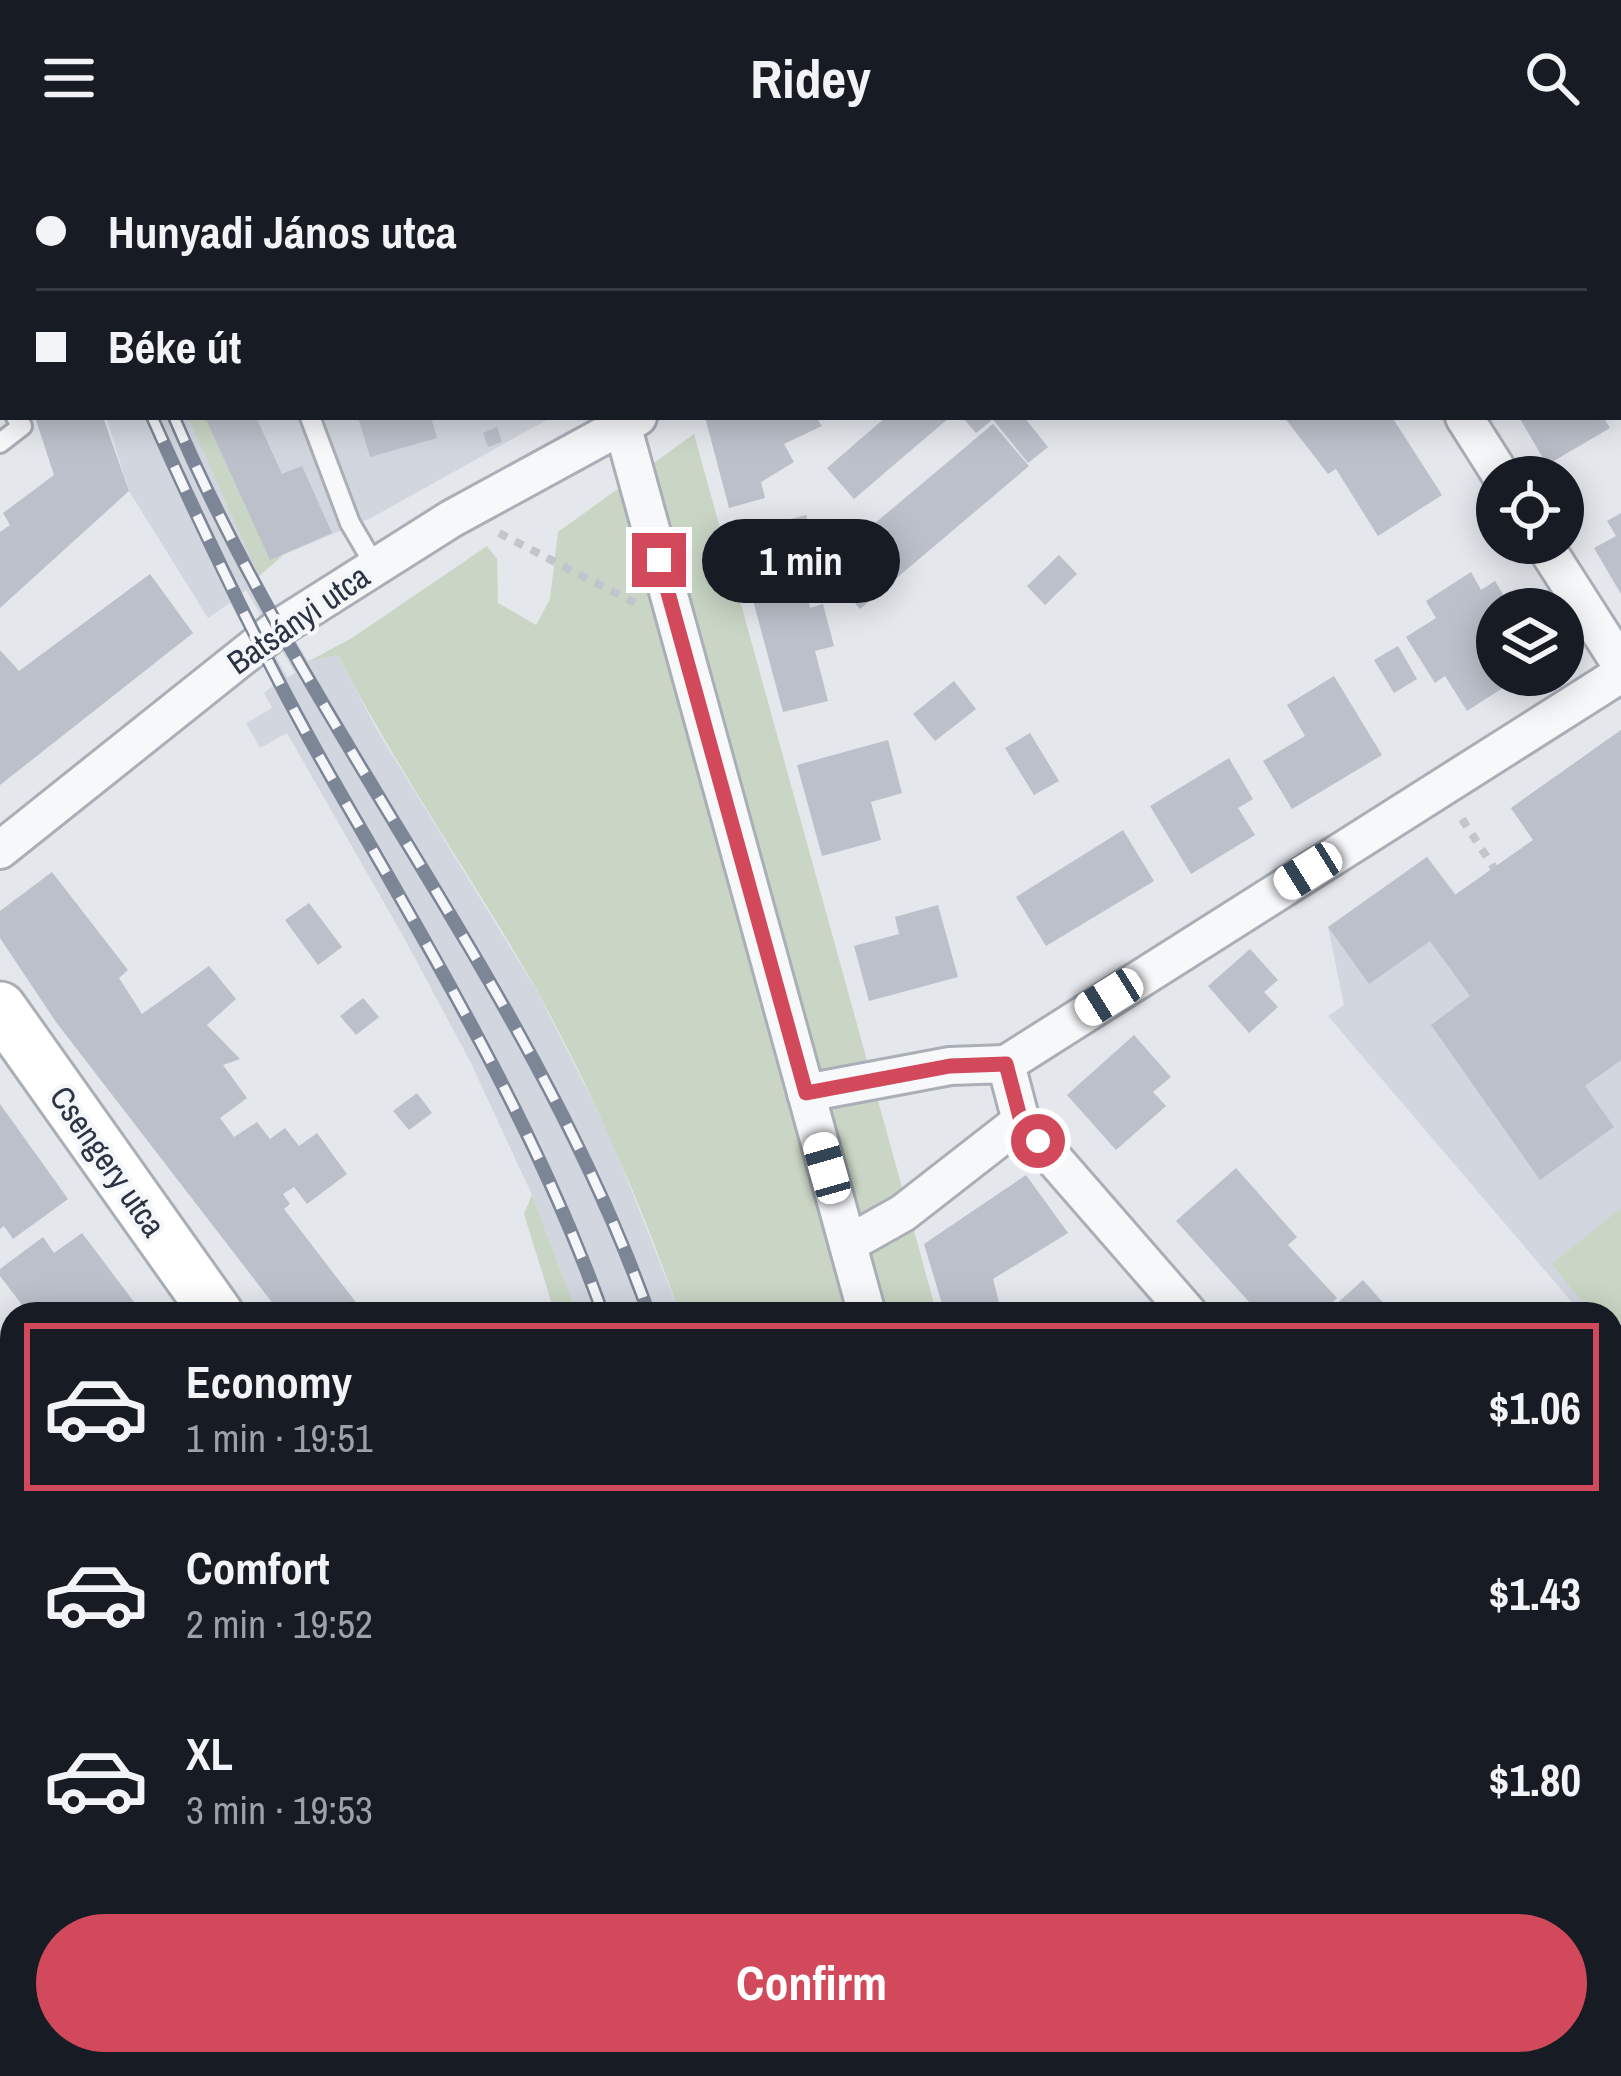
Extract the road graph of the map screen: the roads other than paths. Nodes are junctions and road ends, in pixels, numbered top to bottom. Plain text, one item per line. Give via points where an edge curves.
1 (18, 420) edge
2 (311, 420) edge
3 (626, 420) edge
4 (1466, 420) edge
5 (0, 443) edge
6 (1489, 456) edge
7 (374, 564) junction
8 (1557, 564) edge
9 (1621, 665) edge
10 (1621, 674) edge
11 (0, 850) edge
12 (0, 1008) edge
13 (1006, 1064) junction
14 (806, 1093) junction
15 (1021, 1121) junction
16 (848, 1244) junction
17 (208, 1302) edge
18 (864, 1302) edge
19 (1179, 1302) edge

1 - 5 lane via 22,426
2 - 7 lane
3 - 7 street, Batsányi utca
3 - 14 street
4 - 6 street
7 - 11 street, Batsányi utca via 258,643
8 - 9 street
10 - 13 street
12 - 17 main road, Csengery utca
13 - 14 street via 950,1066
13 - 15 street
14 - 16 street
15 - 16 street via 903,1214
15 - 19 street
16 - 18 street

